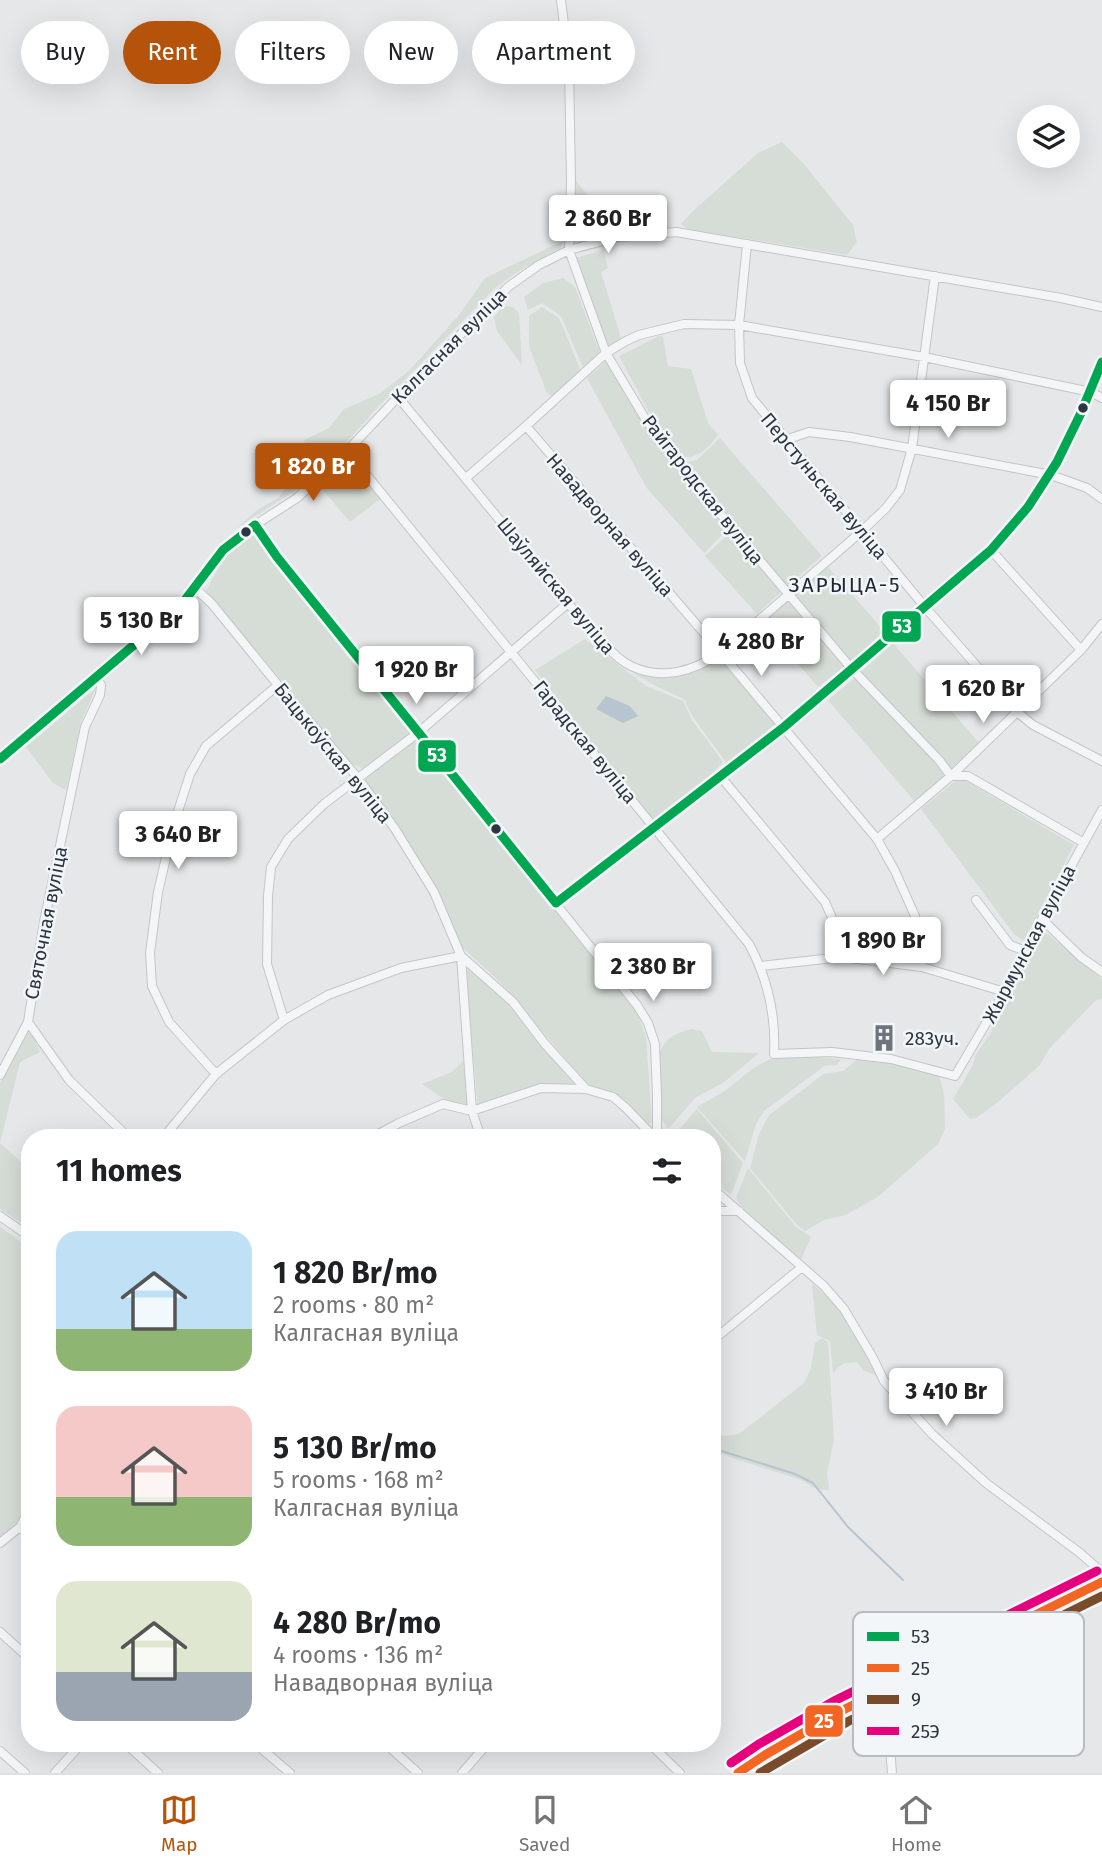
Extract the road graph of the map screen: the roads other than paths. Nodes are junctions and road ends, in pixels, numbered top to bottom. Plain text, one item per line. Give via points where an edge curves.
1 (561, 0) edge
2 (747, 244) junction
3 (569, 250) junction
4 (935, 276) junction
5 (1102, 307) edge
6 (739, 325) junction
7 (606, 353) junction
8 (924, 357) junction
9 (1102, 362) edge
10 (1091, 392) junction
11 (398, 397) junction
12 (1102, 398) edge
13 (526, 426) junction
14 (785, 440) junction
15 (912, 448) junction
16 (347, 451) junction
17 (1051, 475) junction
18 (466, 478) junction
19 (1102, 499) edge
20 (255, 525) junction
21 (862, 531) junction
22 (991, 551) junction
23 (195, 589) junction
24 (787, 594) junction
25 (568, 603) junction
26 (925, 607) junction
27 (1102, 624) edge
28 (1081, 650) junction
29 (512, 652) junction
30 (720, 653) junction
31 (852, 669) junction
32 (95, 676) junction
33 (278, 685) junction
34 (1017, 712) junction
35 (784, 727) junction
36 (419, 732) junction
37 (0, 759) edge
38 (1102, 761) edge
39 (951, 776) junction
40 (721, 777) junction
41 (358, 778) junction
42 (1102, 810) edge
43 (654, 829) junction
44 (877, 839) junction
45 (1084, 843) junction
46 (976, 900) dead end
47 (556, 903) junction
48 (1042, 919) junction
49 (1028, 952) junction
50 (461, 956) junction
51 (842, 957) junction
52 (761, 966) junction
53 (922, 967) junction
54 (1102, 972) edge
55 (1004, 992) junction
56 (284, 1020) junction
57 (28, 1022) junction
58 (216, 1074) junction
59 (0, 1075) edge
60 (955, 1076) joint
61 (586, 1089) junction
62 (472, 1111) junction
63 (120, 1129) edge
64 (170, 1129) edge
65 (388, 1129) edge
66 (478, 1129) edge
67 (647, 1129) edge
68 (656, 1129) edge
69 (721, 1196) edge
70 (738, 1210) junction
71 (721, 1211) edge
72 (0, 1216) edge
73 (21, 1231) edge
74 (802, 1267) junction
75 (721, 1334) edge
76 (20, 1527) edge
77 (0, 1543) edge
78 (1102, 1576) edge
79 (1102, 1582) edge
80 (1042, 1612) edge
81 (0, 1632) edge
82 (21, 1651) edge
83 (853, 1707) edge
84 (0, 1751) edge
85 (74, 1752) edge
86 (135, 1752) edge
87 (266, 1752) edge
88 (395, 1752) edge
89 (480, 1752) edge
90 (658, 1752) edge
91 (25, 1773) edge
92 (55, 1773) edge
93 (158, 1773) edge
94 (290, 1773) edge
95 (418, 1773) edge
96 (462, 1773) edge
97 (680, 1773) edge
98 (738, 1773) edge

1 - 3 street via 569,65
2 - 3 street, Калгасная вуліца via 676,232 618,237
2 - 4 street, Калгасная вуліца
2 - 6 street, Перстуньская вуліца
3 - 7 street, Райгародская вуліца
3 - 11 street, Калгасная вуліца via 508,287
4 - 5 street, Калгасная вуліца
4 - 8 street, Шаўляйская вуліца
6 - 7 street via 684,324 639,335
6 - 8 street
6 - 14 street, Перстуньская вуліца via 740,363 751,398
7 - 13 street
7 - 24 street, Райгародская вуліца via 646,420 685,472
8 - 10 street
8 - 15 street, Шаўляйская вуліца
9 - 10 street
10 - 12 street
10 - 17 street
11 - 16 street, Калгасная вуліца
11 - 18 street, Шаўляйская вуліца
13 - 18 street
13 - 30 street, Навадворная вуліца
14 - 15 street via 809,432
14 - 21 street, Перстуньская вуліца
15 - 17 street
15 - 21 street, Шаўляйская вуліца via 900,490
16 - 20 street, Калгасная вуліца via 297,498
16 - 29 street, Гарадская вуліца
17 - 19 street via 1087,488
17 - 22 street
18 - 25 street, Шаўляйская вуліца
20 - 23 street, Калгасная вуліца via 223,550
20 - 36 street
21 - 24 street, Шаўляйская вуліца
21 - 26 street, Перстуньская вуліца
22 - 26 street
22 - 28 street
23 - 32 street, Калгасная вуліца
23 - 33 street, Бацькоўская вуліца
24 - 30 street, Шаўляйская вуліца
24 - 31 street, Райгародская вуліца
25 - 29 street
25 - 30 street, Шаўляйская вуліца via 616,657 644,671 682,672
26 - 31 street
26 - 34 street, Перстуньская вуліца
27 - 28 street
28 - 34 street
29 - 36 street
29 - 43 street, Гарадская вуліца
30 - 35 street, Навадворная вуліца
31 - 35 street
31 - 39 street, Райгародская вуліца
32 - 37 street, Калгасная вуліца
32 - 57 street, Святочная вуліца via 102,685 85,727
33 - 41 street, Бацькоўская вуліца
33 - 58 street via 206,746 190,774 158,892 149,953 152,986 169,1022
34 - 38 street, Перстуньская вуліца
34 - 39 street
35 - 40 street
35 - 44 street, Навадворная вуліца
36 - 41 street
36 - 47 street
39 - 44 street
39 - 45 street via 968,776
40 - 43 street
40 - 51 street via 825,902
41 - 50 street, Бацькоўская вуліца via 434,892
41 - 56 street via 288,839 271,867 268,964
42 - 45 street, Жырмунская вуліца
43 - 47 street
43 - 52 street, Гарадская вуліца via 740,932
44 - 53 street, Навадворная вуліца via 915,916
45 - 48 street, Жырмунская вуліца
46 - 49 street via 1010,945
47 - 68 street via 648,1023 655,1044
48 - 49 street, Жырмунская вуліца
48 - 54 street
49 - 55 street, Жырмунская вуліца
50 - 56 street via 401,968 328,995
50 - 61 street via 513,1002
50 - 62 street, Бацькоўская вуліца
51 - 52 street
51 - 53 street
52 - 60 street, Гарадская вуліца via 775,1028 774,1054 832,1052 891,1059
53 - 55 street
55 - 60 street, Жырмунская вуліца
56 - 58 street
57 - 59 street
57 - 63 street, Святочная вуліца via 69,1080
58 - 64 street
61 - 62 street via 541,1087
61 - 67 street via 612,1097
62 - 65 street via 443,1104
62 - 66 street, Бацькоўская вуліца
69 - 70 street
70 - 71 street
70 - 74 street
72 - 73 street
74 - 75 street
74 - 78 street via 844,1308 884,1381 912,1414 986,1483 1080,1553
76 - 77 street
79 - 80 main road
81 - 82 street
83 - 98 main road
84 - 91 street
85 - 92 street
86 - 93 street
87 - 94 street
88 - 95 street
89 - 96 street
90 - 97 street

